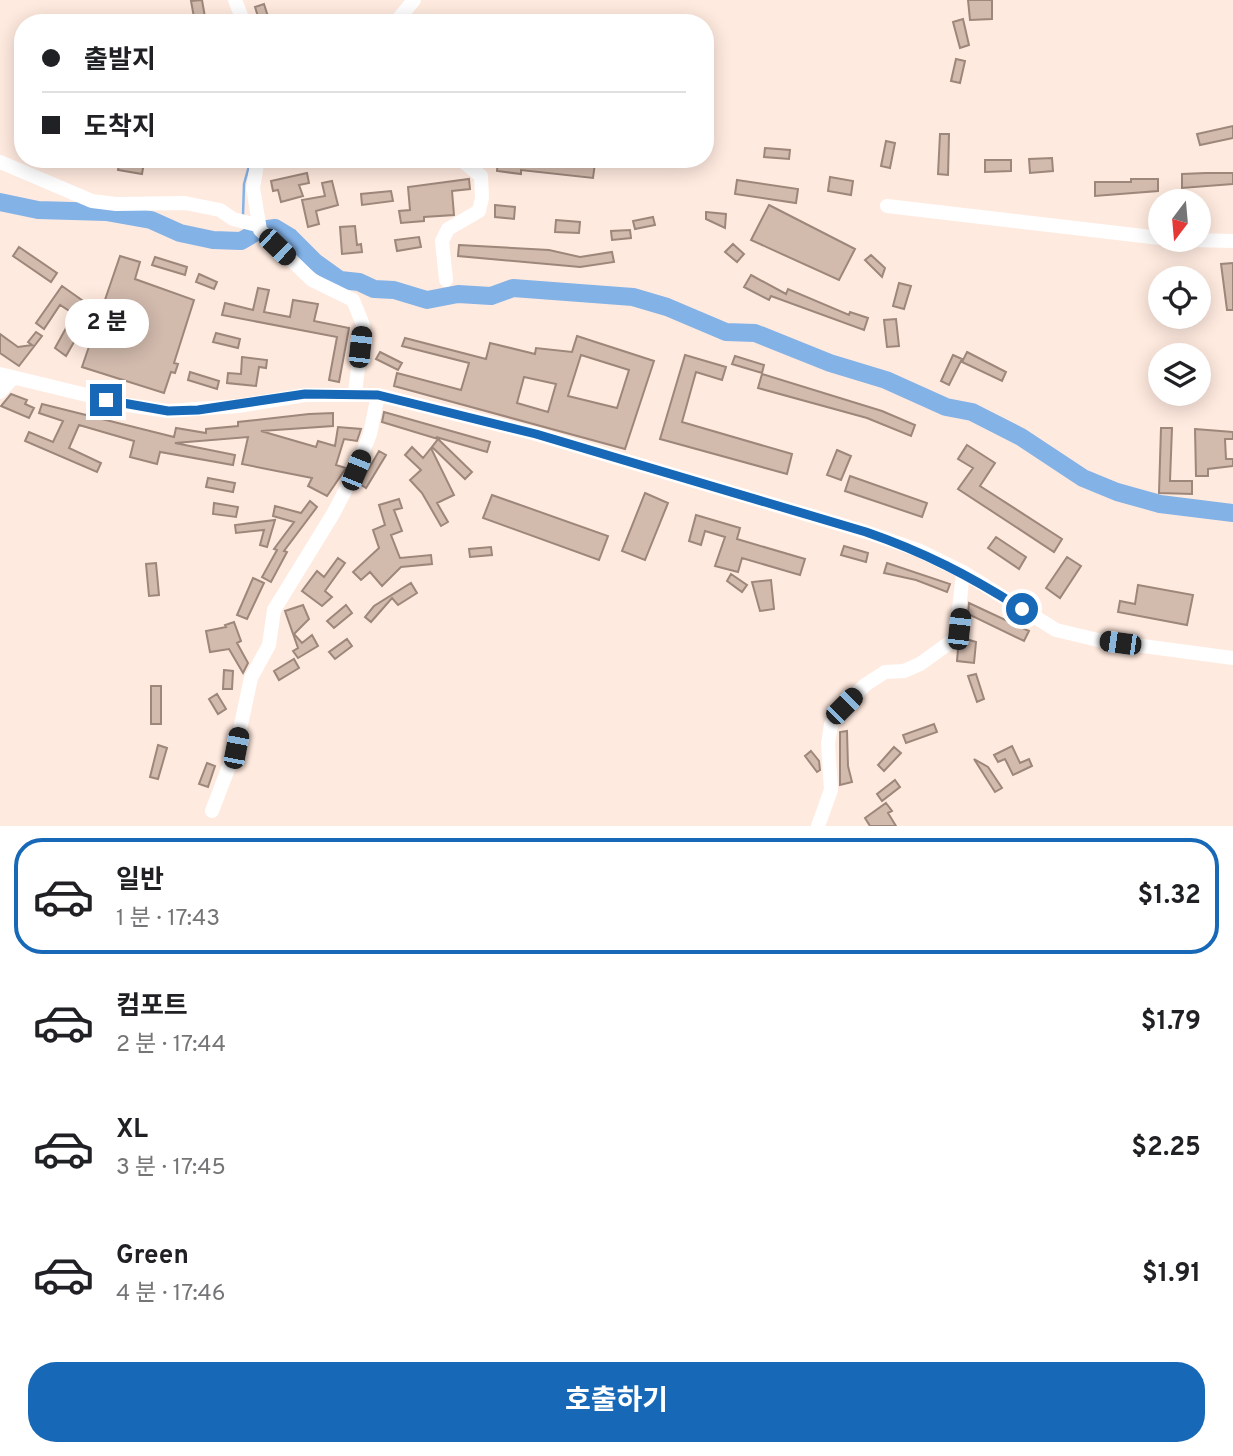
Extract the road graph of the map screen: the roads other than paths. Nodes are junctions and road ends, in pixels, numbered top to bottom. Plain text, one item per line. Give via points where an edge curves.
1 (414, 0) edge
2 (402, 14) edge
3 (14, 168) edge
4 (256, 168) edge
5 (471, 168) edge
6 (887, 206) dead end
7 (257, 225) junction
8 (1148, 237) edge
9 (1211, 240) edge
10 (1233, 241) edge
11 (446, 280) dead end
12 (6, 376) edge
13 (0, 392) edge
14 (367, 394) junction
15 (963, 572) junction
16 (1233, 658) edge
17 (212, 811) dead end
18 (818, 826) edge

1 - 2 street
3 - 7 street via 92,201 184,203 220,210
4 - 7 street via 253,188
5 - 11 street via 481,176 482,198 479,211 448,229 442,241
6 - 8 street
7 - 14 street via 312,280 353,300 363,325
9 - 10 street
12 - 13 street
12 - 14 street via 168,411 238,406 305,394
14 - 15 street via 536,434 866,532
14 - 17 street via 370,433 333,514 274,610 269,645 251,678 236,748
15 - 16 street via 1056,630
15 - 18 street via 956,638 920,664 885,672 866,685 831,724 831,790

